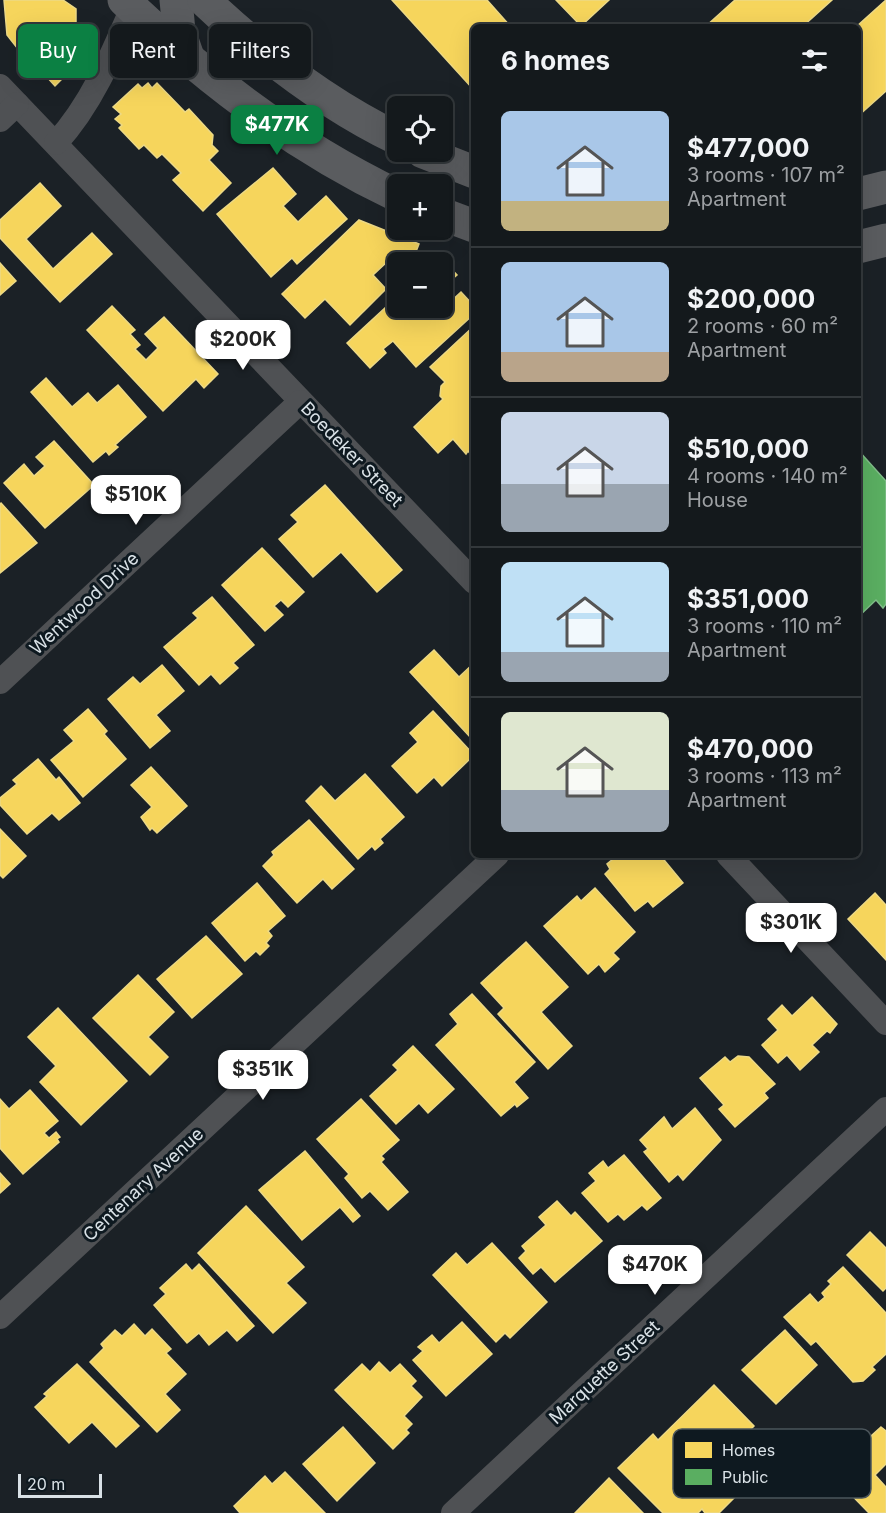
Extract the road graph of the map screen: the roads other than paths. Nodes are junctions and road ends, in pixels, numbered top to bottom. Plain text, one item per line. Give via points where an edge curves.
1 (176, 0) edge
2 (204, 0) edge
3 (130, 2) edge
4 (152, 24) edge
5 (178, 24) edge
6 (197, 66) edge
7 (0, 86) edge
8 (9, 112) edge
9 (387, 134) edge
10 (56, 143) junction
11 (444, 162) edge
12 (471, 171) edge
13 (886, 187) edge
14 (387, 190) edge
15 (861, 193) edge
16 (453, 218) edge
17 (471, 225) edge
18 (886, 240) edge
19 (861, 246) edge
20 (300, 402) junction
21 (471, 579) edge
22 (0, 682) edge
23 (494, 858) edge
24 (731, 858) edge
25 (886, 1023) edge
26 (886, 1109) edge
27 (0, 1317) edge
28 (453, 1513) edge

1 - 5 main road
2 - 9 main road via 281,68
3 - 4 main road
3 - 10 street via 90,95
6 - 14 main road via 329,160
7 - 8 street, Boedeker Street
8 - 10 street, Boedeker Street
10 - 20 street, Boedeker Street
11 - 12 main road
13 - 15 main road
16 - 17 main road
18 - 19 main road
20 - 21 street, Boedeker Street
20 - 22 street, Wentwood Drive
23 - 27 street, Centenary Avenue
24 - 25 street
26 - 28 street, Marquette Street

